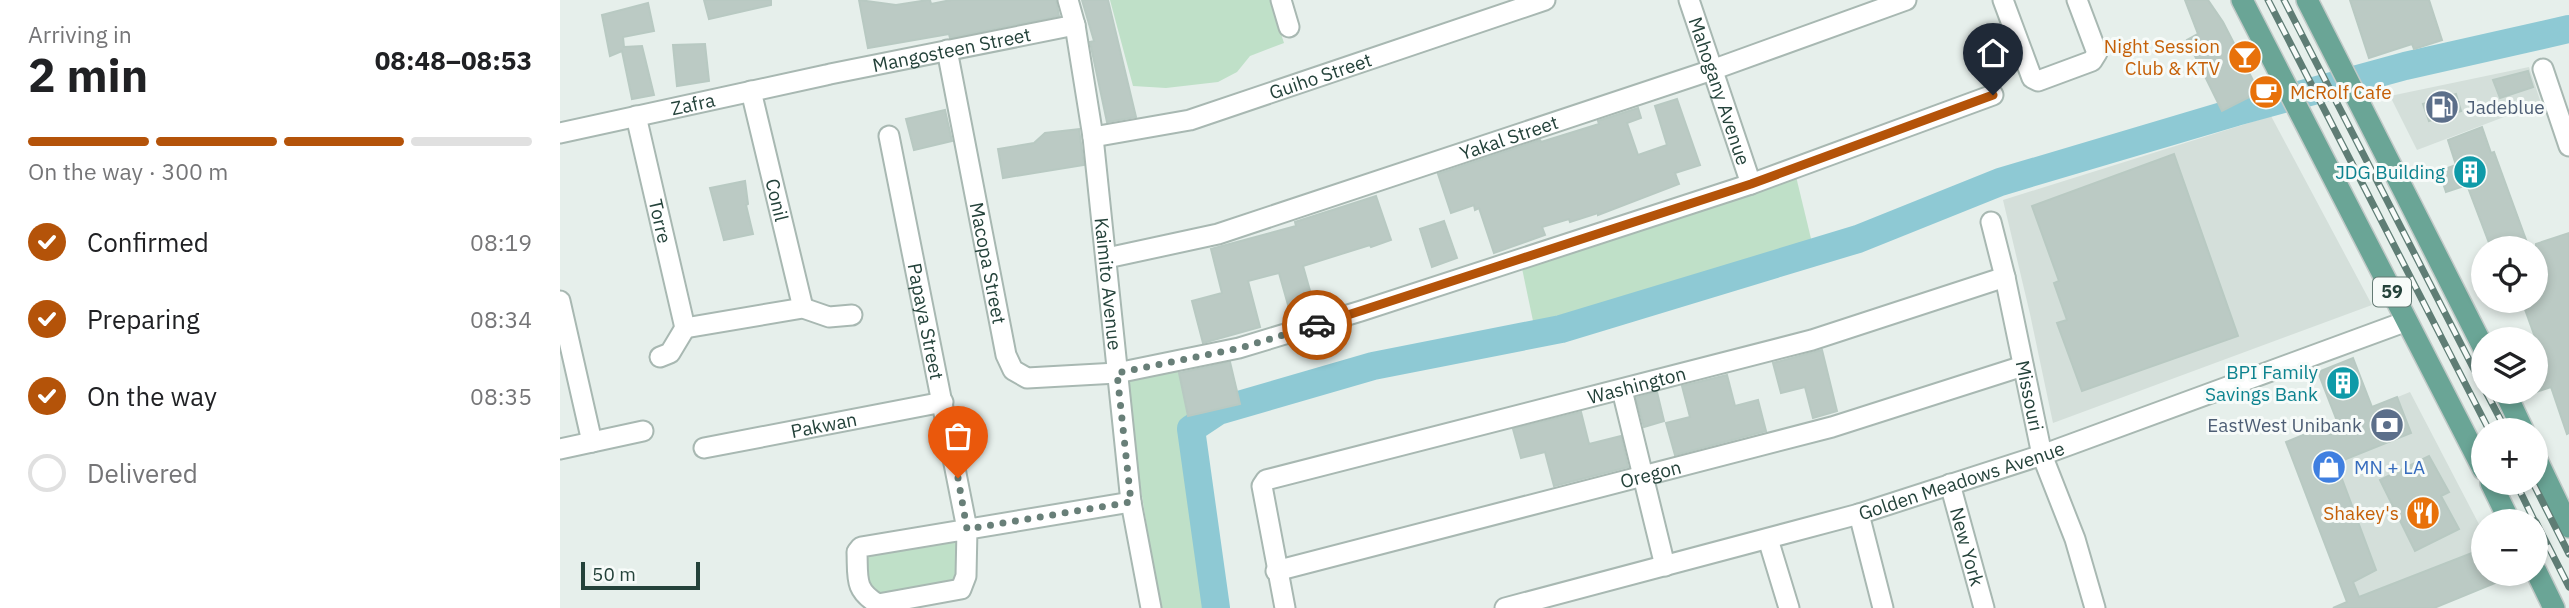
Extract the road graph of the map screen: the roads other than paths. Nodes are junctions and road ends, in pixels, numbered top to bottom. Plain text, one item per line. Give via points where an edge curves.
1 (1068, 0) edge
2 (1281, 0) edge
3 (1545, 0) edge
4 (1689, 0) edge
5 (1906, 0) edge
6 (2003, 0) edge
7 (2077, 0) edge
8 (2242, 0) edge
9 (2307, 0) edge
10 (1075, 25) junction
11 (1289, 27) dead end
12 (947, 50) junction
13 (2543, 69) dead end
14 (1712, 70) junction
15 (828, 75) joint
16 (751, 91) junction
17 (1993, 95) dead end
18 (636, 116) junction
19 (560, 133) edge
20 (889, 136) dead end
21 (1093, 137) junction
22 (2569, 146) edge
23 (1751, 184) junction
24 (1991, 222) dead end
25 (1107, 258) junction
26 (2005, 277) junction
27 (803, 308) junction
28 (561, 313) edge
29 (852, 315) dead end
30 (2407, 321) junction
31 (2473, 327) edge
32 (685, 328) junction
33 (660, 357) dead end
34 (2023, 366) junction
35 (1117, 373) junction
36 (1622, 390) junction
37 (943, 402) junction
38 (643, 431) dead end
39 (592, 442) junction
40 (2471, 446) edge
41 (704, 448) dead end
42 (560, 449) edge
43 (2042, 455) junction
44 (1643, 477) junction
45 (2548, 483) edge
46 (1950, 484) junction
47 (1131, 502) junction
48 (1859, 514) junction
49 (2569, 527) edge
50 (967, 529) junction
51 (1768, 538) junction
52 (1665, 566) junction
53 (1276, 571) junction
54 (2544, 586) edge
55 (1513, 607) edge
56 (1151, 608) edge
57 (1285, 608) edge
58 (1789, 608) edge
59 (1883, 608) edge
60 (1984, 608) edge
61 (2095, 608) edge
62 (2554, 608) edge

1 - 10 street, Kaimito Avenue
2 - 11 street
3 - 21 street, Guiho Street via 1190,120
4 - 14 street, Mahogany Avenue
5 - 14 street, Yakal Street
6 - 7 street via 2032,78 2038,81 2096,58
8 - 30 main road, 59
9 - 31 main road
10 - 12 street, Mangosteen Street
10 - 21 street, Kaimito Avenue
12 - 15 street, Mangosteen Street
12 - 35 street, Macopa Street via 1006,355 1013,370 1027,379
13 - 22 street
14 - 23 street, Mahogany Avenue
14 - 25 street, Yakal Street via 1217,234
15 - 16 street, Zafra
16 - 18 street, Zafra
16 - 27 street, Conil
17 - 23 street, Macopa Street
18 - 19 street, Zafra
18 - 32 street, Torre
20 - 37 street, Papaya Street
21 - 25 street, Kaimito Avenue
23 - 35 street, Macopa Street via 1240,348
24 - 26 street, Missouri
25 - 35 street, Kaimito Avenue
26 - 34 street, Missouri
26 - 36 street, Washington via 1812,340
27 - 29 street via 829,317
27 - 32 street
28 - 39 street
30 - 40 main road, 59
30 - 43 street, Golden Meadows Avenue
32 - 33 street via 670,353
34 - 43 street, Missouri
34 - 44 street, Oregon via 1832,427
35 - 47 street, Kaimito Avenue
36 - 44 street
36 - 53 street, Washington via 1266,480 1262,486
37 - 41 street, Pakwan
37 - 50 street, Papaya Street
38 - 39 street
39 - 42 street
43 - 46 street, Golden Meadows Avenue
43 - 61 street, Missouri
44 - 52 street
44 - 53 street, Oregon
45 - 49 main road
46 - 48 street, Golden Meadows Avenue
46 - 60 street, New York
47 - 50 street
47 - 56 street, Kaimito Avenue
48 - 51 street, Golden Meadows Avenue
48 - 59 street
50 - 50 street, Papaya Street via 966,576 961,589 878,604 859,587 857,552 861,547
51 - 52 street, Golden Meadows Avenue
51 - 58 street
52 - 55 street, Golden Meadows Avenue
53 - 57 street
54 - 62 main road

